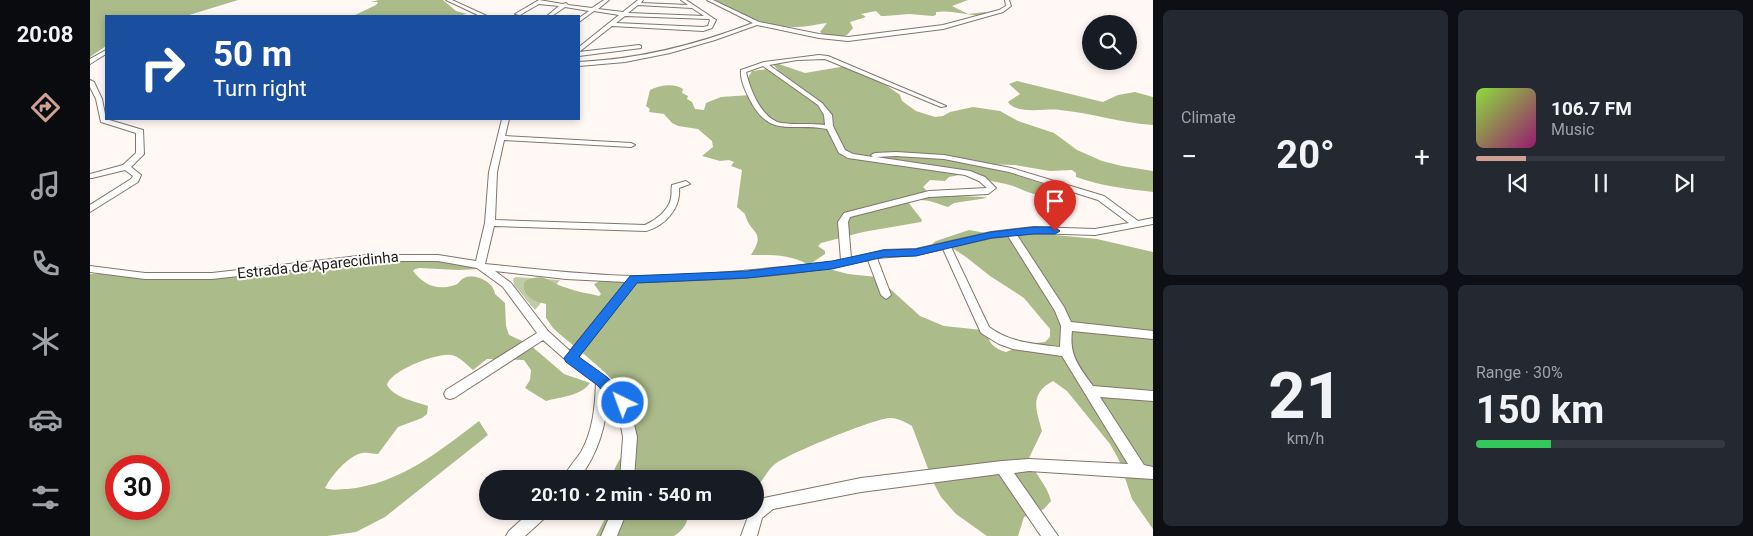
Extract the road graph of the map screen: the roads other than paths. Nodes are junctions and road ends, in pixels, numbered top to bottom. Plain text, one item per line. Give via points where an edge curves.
1 (448, 0) edge
2 (572, 0) edge
3 (607, 0) edge
4 (683, 0) edge
5 (709, 0) edge
6 (1008, 0) edge
7 (540, 1) edge
8 (640, 2) edge
9 (565, 5) junction
10 (694, 8) junction
11 (594, 9) junction
12 (518, 14) dead end
13 (624, 14) junction
14 (482, 15) edge
15 (550, 15) edge
16 (711, 18) junction
17 (580, 19) edge
18 (757, 23) junction
19 (610, 24) junction
20 (639, 47) dead end
21 (580, 49) edge
22 (105, 53) edge
23 (580, 54) edge
24 (90, 62) edge
25 (580, 64) edge
26 (764, 64) junction
27 (90, 81) edge
28 (943, 106) dead end
29 (828, 119) junction
30 (505, 120) edge
31 (814, 125) junction
32 (829, 127) junction
33 (502, 138) junction
34 (631, 145) dead end
35 (864, 158) junction
36 (126, 166) junction
37 (92, 176) dead end
38 (686, 184) dead end
39 (90, 209) edge
40 (1153, 220) edge
41 (490, 223) junction
42 (1136, 224) junction
43 (1011, 234) junction
44 (946, 246) junction
45 (871, 255) junction
46 (846, 262) junction
47 (482, 266) junction
48 (90, 269) edge
49 (518, 270) junction
50 (634, 279) junction
51 (507, 285) junction
52 (886, 295) dead end
53 (1067, 326) junction
54 (544, 334) junction
55 (1153, 335) edge
56 (1066, 352) junction
57 (570, 358) junction
58 (602, 381) junction
59 (1090, 391) junction
60 (450, 394) dead end
61 (1153, 396) edge
62 (1002, 467) junction
63 (578, 470) edge
64 (628, 470) edge
65 (1146, 472) edge
66 (532, 520) edge
67 (616, 520) edge
68 (514, 536) edge
69 (609, 536) edge
70 (749, 536) edge
71 (1050, 536) edge

1 - 14 street
2 - 9 street
3 - 11 street
4 - 10 street
5 - 18 street
6 - 18 street via 1009,6 1000,11 953,25 867,38 819,36
7 - 9 street
7 - 12 street
8 - 10 street
8 - 13 street
9 - 11 street
9 - 15 street
10 - 16 street
11 - 13 street
11 - 17 street
13 - 16 street
13 - 19 street
16 - 19 street via 713,23 703,29
18 - 25 street via 721,38 672,52
19 - 21 street
20 - 23 street
22 - 24 street
26 - 28 street via 830,58
26 - 29 street via 820,104
26 - 31 street via 743,73 761,115 779,125
27 - 36 street via 104,120 140,132 140,154
29 - 31 street
29 - 32 street
30 - 33 street
31 - 32 street
32 - 35 street via 842,151
33 - 34 street
33 - 41 street via 493,178
35 - 42 street via 884,154 915,155 996,166 1101,198
35 - 46 street via 967,172 982,178 992,188 982,192 950,191 923,195 847,215 843,222
36 - 37 street
36 - 39 street via 136,175 135,180
38 - 41 street via 675,187 673,205 646,228
40 - 42 street
41 - 47 street
42 - 43 street via 1094,232 1034,230
43 - 44 street via 971,238
43 - 53 street
44 - 45 street
44 - 56 street via 985,330 994,338 1005,343
45 - 46 street
45 - 52 street
46 - 50 street via 747,274
47 - 48 street, Estrada de Aparecidinha via 438,258 404,257 367,258 212,276 145,276
47 - 49 street
47 - 51 street, Estrada de Aparecidinha
49 - 50 street
49 - 51 street
50 - 57 street
51 - 54 street, Estrada de Aparecidinha
53 - 55 street
53 - 56 street
54 - 57 street, Estrada de Aparecidinha
54 - 60 street
56 - 59 street
57 - 58 street, Estrada de Aparecidinha
58 - 63 street via 602,412 597,432
58 - 64 street, Estrada de Aparecidinha via 623,403 630,437
59 - 61 street
59 - 65 street
62 - 65 street via 1029,465
62 - 70 street via 861,485 769,503 756,514
62 - 71 street
66 - 68 street
67 - 69 street

